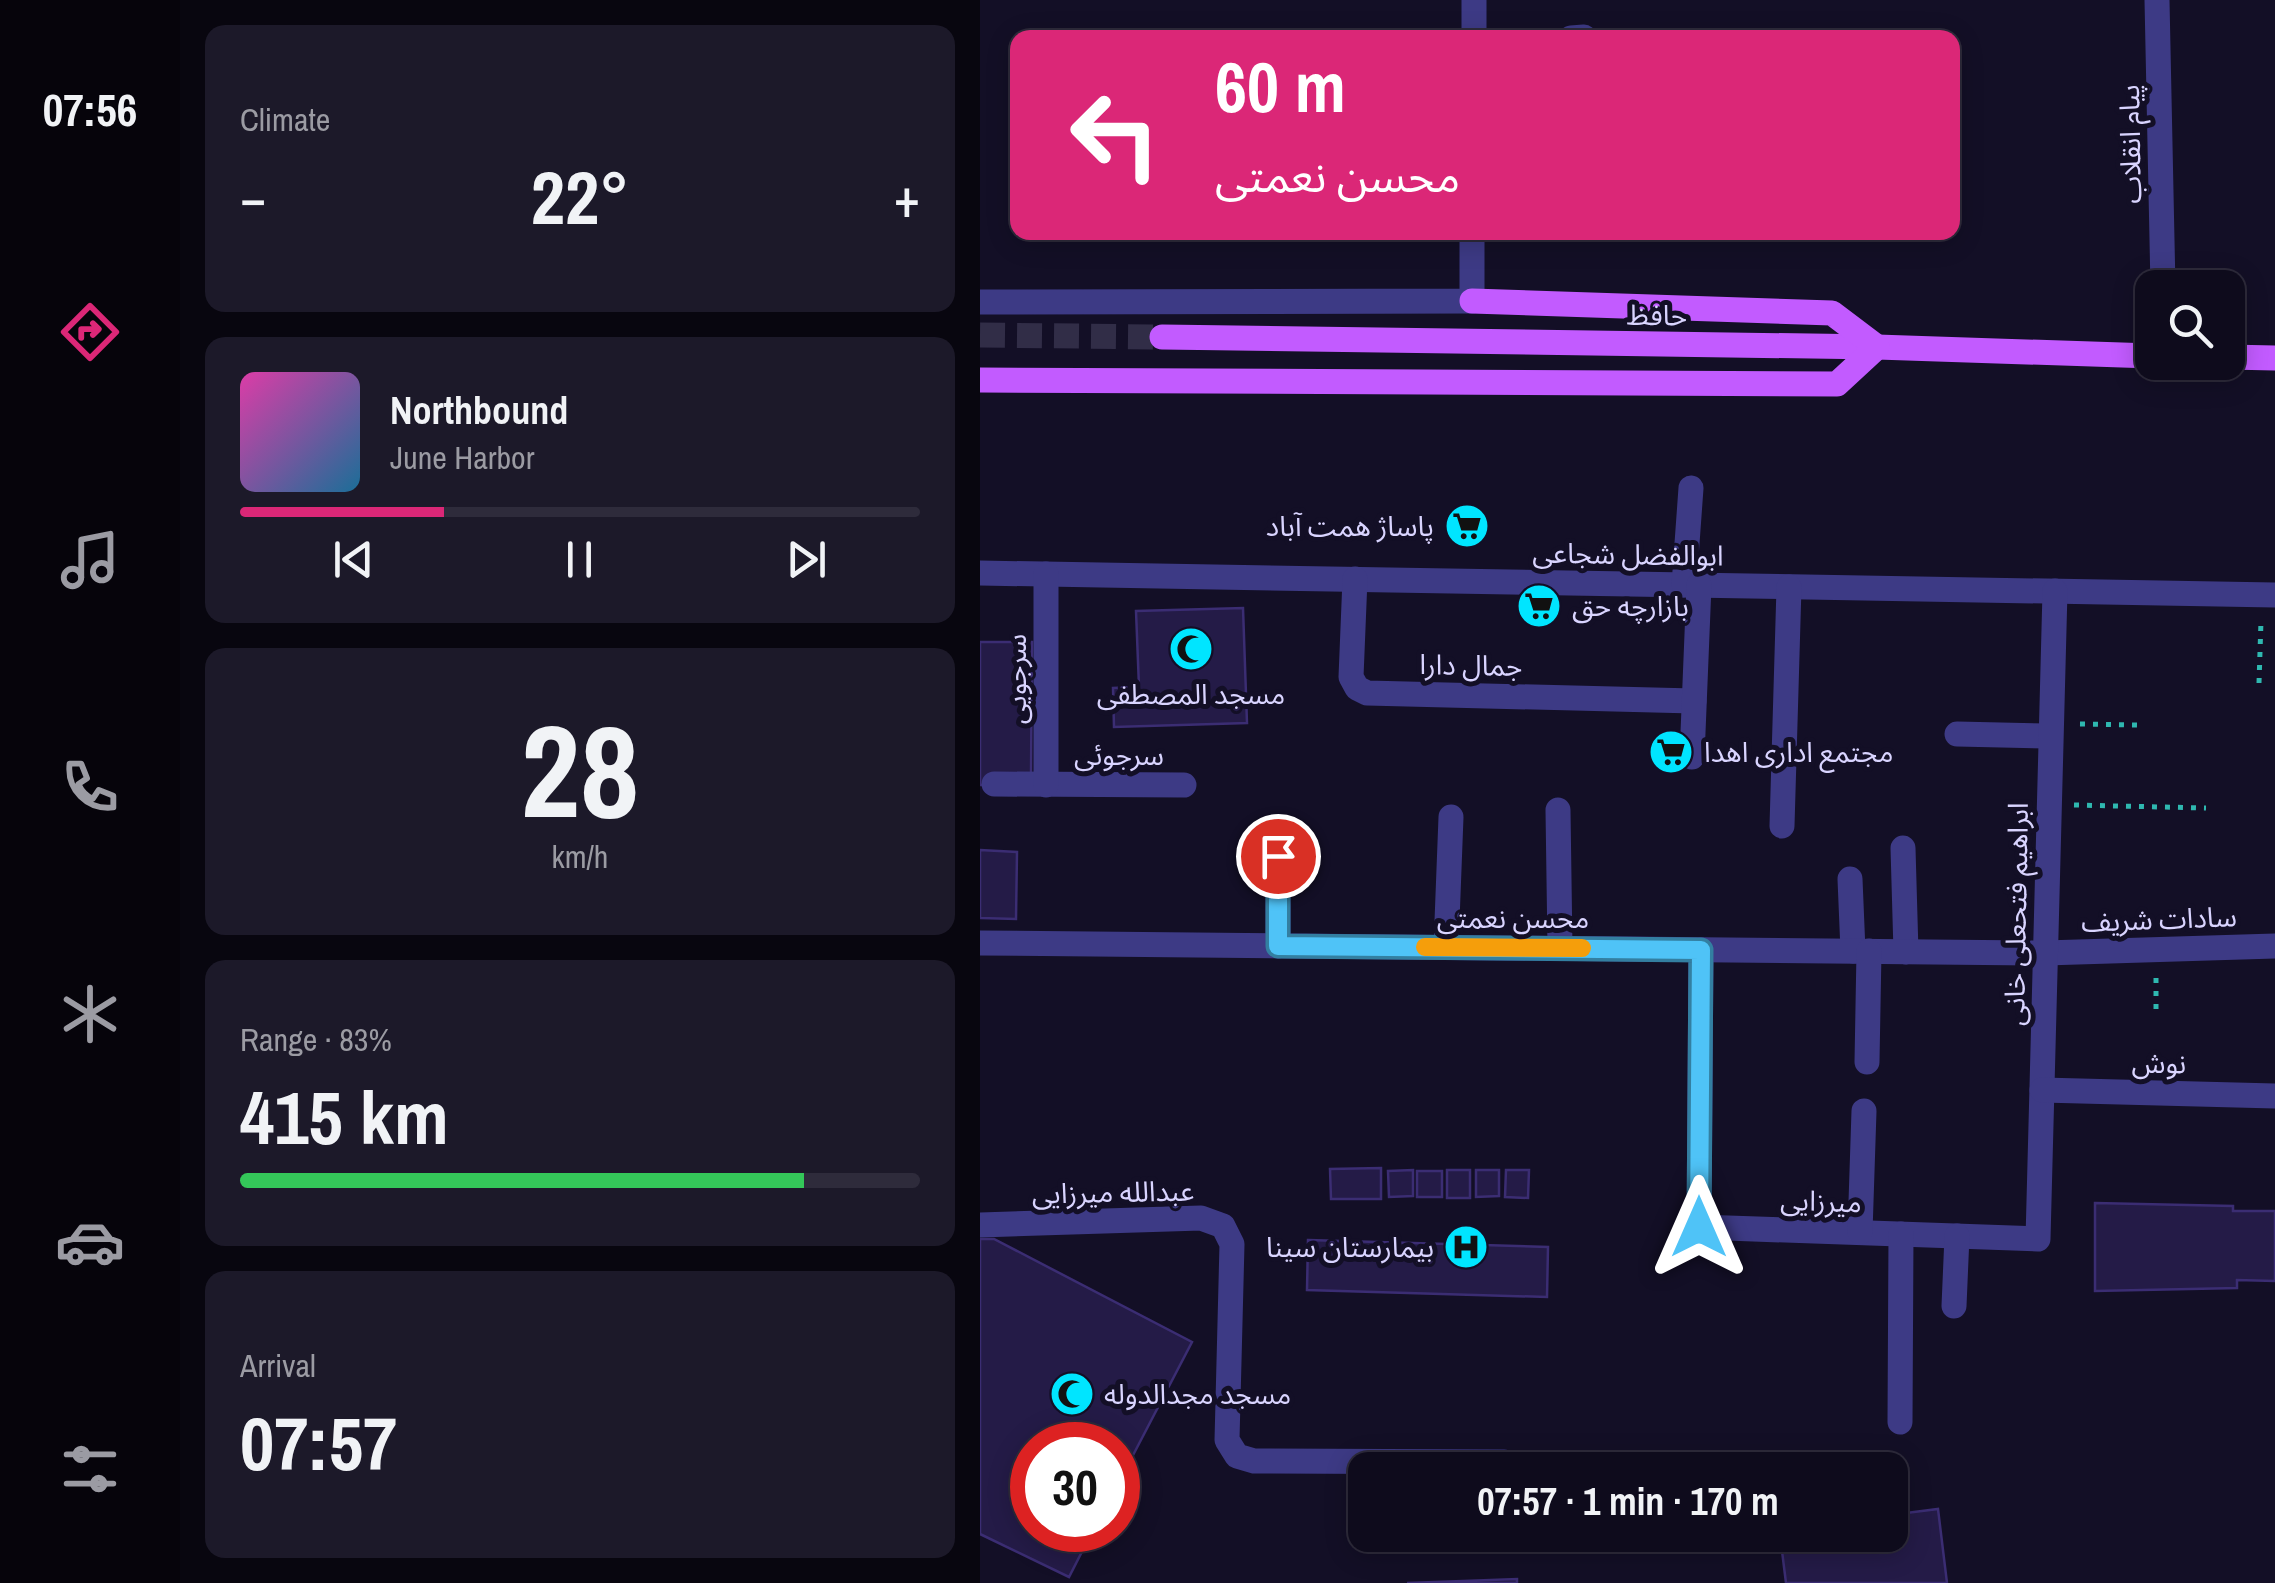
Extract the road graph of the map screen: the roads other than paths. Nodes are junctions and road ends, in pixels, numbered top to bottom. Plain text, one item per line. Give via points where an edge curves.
1 (1474, 0) edge
2 (2157, 0) edge
3 (1474, 30) edge
4 (1472, 240) edge
5 (2163, 270) edge
6 (1472, 301) junction
7 (980, 302) edge
8 (1162, 336) tunnel mouth
9 (1877, 347) junction
10 (2135, 355) edge
11 (2245, 358) edge
12 (2275, 358) edge
13 (980, 380) edge
14 (1691, 488) dead end
15 (980, 573) edge
16 (1046, 574) junction
17 (1355, 580) junction
18 (1692, 585) junction
19 (1789, 587) junction
20 (2055, 591) junction
21 (2269, 595) edge
22 (1694, 701) junction
23 (2050, 730) junction
24 (1957, 734) dead end
25 (1692, 757) dead end
26 (994, 784) dead end
27 (1046, 785) junction
28 (1184, 785) dead end
29 (1558, 810) dead end
30 (1451, 818) dead end
31 (1782, 826) dead end
32 (1904, 848) dead end
33 (1278, 856) dead end
34 (1850, 879) dead end
35 (980, 943) edge
36 (1278, 946) junction
37 (2275, 946) edge
38 (1446, 947) junction
39 (1560, 948) junction
40 (1701, 950) junction
41 (1860, 951) junction
42 (1906, 952) junction
43 (2045, 953) junction
44 (1867, 1062) dead end
45 (2042, 1090) junction
46 (2275, 1096) edge
47 (1864, 1111) dead end
48 (980, 1225) edge
49 (1860, 1232) junction
50 (1901, 1234) junction
51 (1957, 1236) junction
52 (2038, 1239) joint
53 (1954, 1306) dead end
54 (1900, 1422) dead end
55 (1348, 1461) edge

1 - 3 street
2 - 5 street, پیام انقلاب
4 - 6 street
6 - 7 street
6 - 9 main road via 1832,314
8 - 9 main road, حافظ
9 - 10 main road, حافظ
9 - 13 main road via 1837,384
11 - 12 main road
14 - 18 street
15 - 16 street, ابوالفضل شجاعی
16 - 17 street, ابوالفضل شجاعی
16 - 27 street, سرجویی
17 - 18 street, ابوالفضل شجاعی
17 - 22 street, جمال دارا via 1351,676 1367,692
18 - 19 street, ابوالفضل شجاعی
18 - 22 street
19 - 20 street, ابوالفضل شجاعی
19 - 31 street
20 - 21 street, ابوالفضل شجاعی
20 - 23 street, ابراهیم فتحعلی خانی
22 - 25 street
23 - 24 street
23 - 43 street, ابراهیم فتحعلی خانی
26 - 27 street, سرجوئی
27 - 28 street, سرجوئی
29 - 39 street
30 - 38 street
32 - 42 street
33 - 36 street
34 - 41 street
35 - 36 street, محسن نعمتی
36 - 38 street, محسن نعمتی
37 - 43 street, سادات شریف
38 - 39 street, محسن نعمتی
39 - 40 street, محسن نعمتی
40 - 41 street, محسن نعمتی
40 - 49 street, میرزایی via 1699,1227
41 - 42 street, محسن نعمتی
41 - 44 street
42 - 43 street, محسن نعمتی
43 - 45 street, ابراهیم فتحعلی خانی
45 - 46 street, نوش
45 - 52 street, ابراهیم فتحعلی خانی
47 - 49 street
48 - 55 street, عبدالله میرزایی via 1201,1218 1223,1226 1232,1244 1227,1440 1237,1456 1254,1461
49 - 50 street, میرزایی
50 - 51 street, میرزایی
50 - 54 street
51 - 52 street, میرزایی
51 - 53 street

